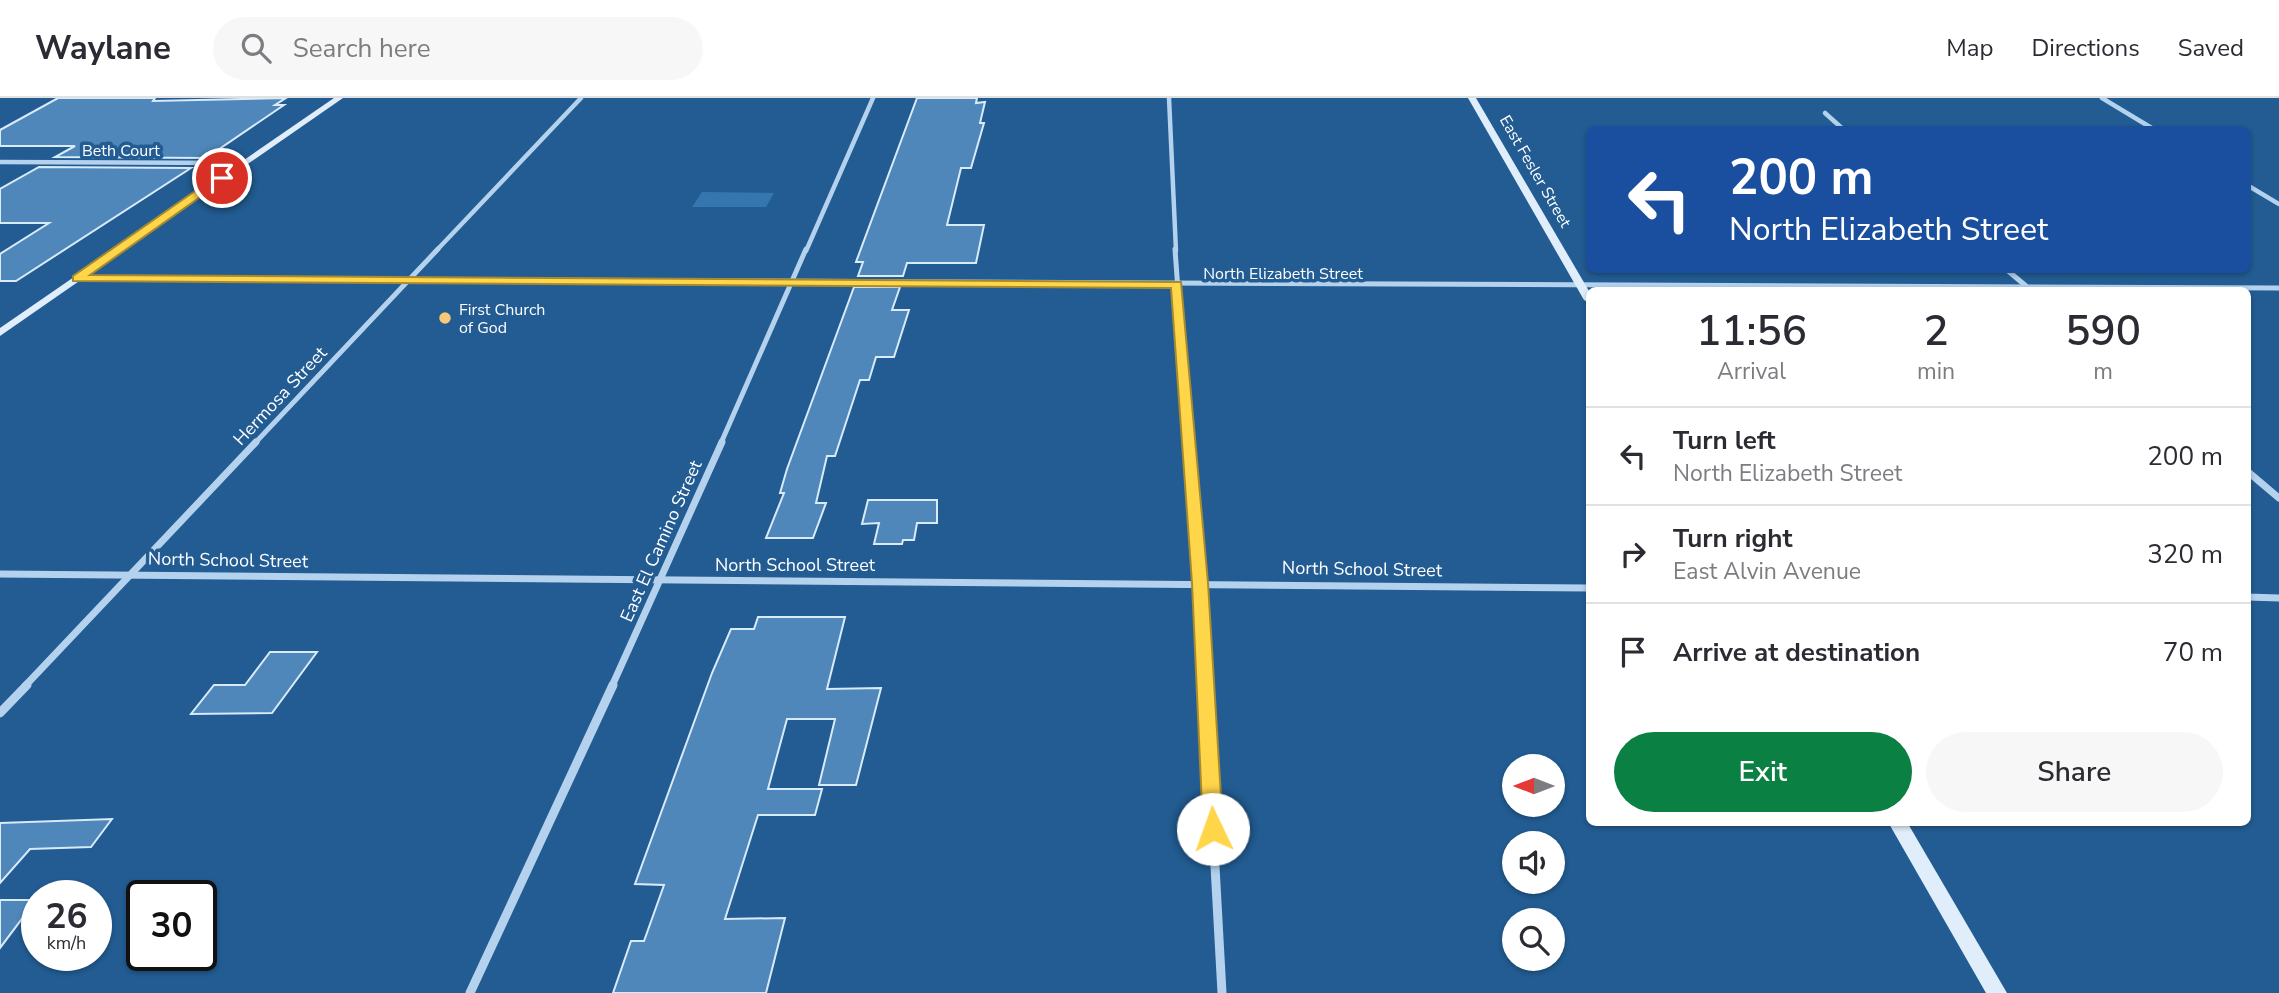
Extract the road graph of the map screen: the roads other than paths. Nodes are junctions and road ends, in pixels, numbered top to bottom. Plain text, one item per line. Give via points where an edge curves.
1 (339, 98) edge
2 (581, 98) edge
3 (873, 98) edge
4 (1169, 98) edge
5 (1472, 98) edge
6 (2102, 98) edge
7 (1825, 113) dead end
8 (1840, 126) edge
9 (2148, 126) edge
10 (0, 162) edge
11 (11, 162) junction
12 (242, 163) junction
13 (0, 168) edge
14 (2251, 187) edge
15 (2279, 204) edge
16 (2011, 273) edge
17 (78, 278) junction
18 (408, 281) junction
19 (793, 282) junction
20 (1177, 285) junction
21 (1581, 286) junction
22 (1805, 287) edge
23 (2028, 287) edge
24 (2251, 288) edge
25 (2279, 288) edge
26 (1586, 295) edge
27 (0, 333) edge
28 (2251, 474) edge
29 (2279, 498) edge
30 (0, 574) edge
31 (131, 574) junction
32 (662, 580) junction
33 (1200, 583) junction
34 (1586, 588) edge
35 (2251, 597) edge
36 (2279, 598) edge
37 (0, 713) edge
38 (1899, 826) edge
39 (470, 993) edge
40 (1222, 993) edge
41 (1997, 993) edge

1 - 12 street
2 - 18 street, Hermosa Street
3 - 19 street, East El Camino Street
4 - 20 street
5 - 21 street, East Fesler Street
6 - 9 street
7 - 8 street
10 - 11 street, Beth Court
11 - 12 street, Beth Court
11 - 13 street
12 - 17 street
14 - 15 street
16 - 23 street
17 - 18 street, North Elizabeth Street
17 - 27 street
18 - 19 street, North Elizabeth Street
18 - 31 street, Hermosa Street
19 - 20 street, North Elizabeth Street
19 - 32 street, East El Camino Street
20 - 21 street, North Elizabeth Street
20 - 33 street
21 - 22 street, North Elizabeth Street
21 - 26 street, East Fesler Street
24 - 25 street, North Elizabeth Street
28 - 29 street
30 - 31 street, North School Street
31 - 32 street, North School Street
31 - 37 street, Hermosa Street
32 - 33 street, North School Street
32 - 39 street, East El Camino Street
33 - 34 street, North School Street
33 - 40 street
35 - 36 street
38 - 41 street

